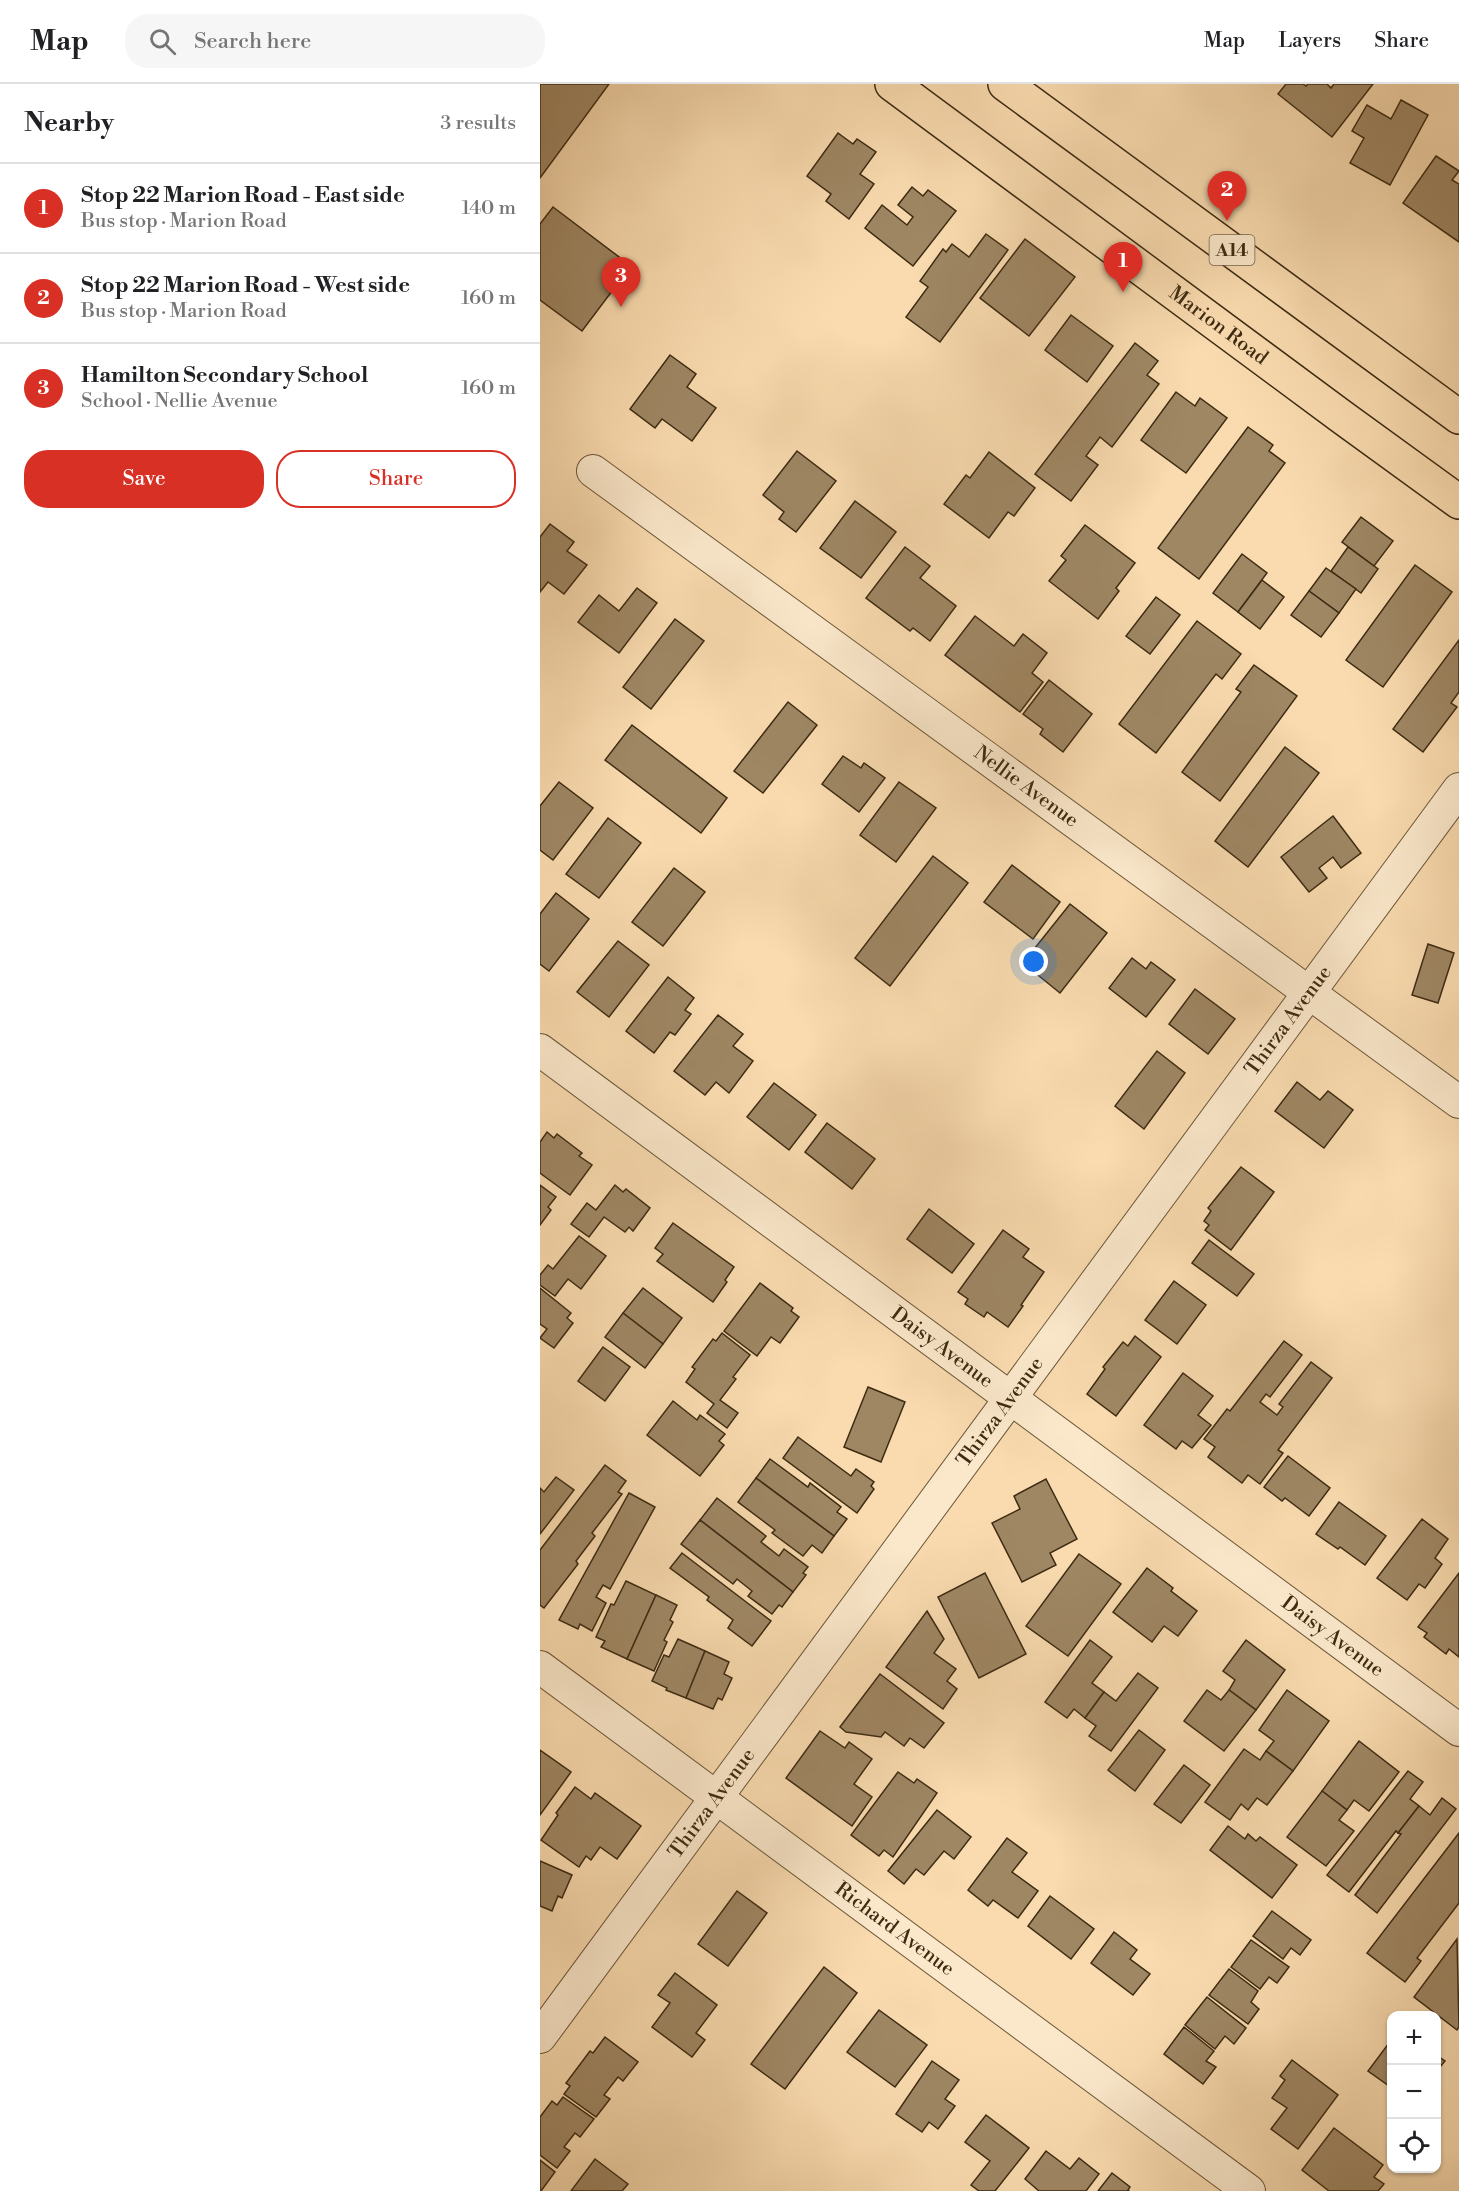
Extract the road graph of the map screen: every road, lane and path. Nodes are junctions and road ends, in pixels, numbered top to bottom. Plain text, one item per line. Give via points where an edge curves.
1 (892, 84) edge
2 (1005, 84) edge
3 (1459, 417) edge
4 (593, 471) dead end
5 (1459, 502) edge
6 (1459, 789) edge
7 (1309, 993) junction
8 (540, 1050) edge
9 (1459, 1102) edge
10 (1011, 1398) junction
11 (540, 1667) edge
12 (1459, 1730) edge
13 (717, 1797) junction
14 (540, 2037) edge
15 (1249, 2191) edge

1 - 5 main road, Marion Road
2 - 3 main road, A14
4 - 7 street, Nellie Avenue
6 - 7 street, Thirza Avenue
7 - 9 street, Nellie Avenue
7 - 10 street, Thirza Avenue
8 - 10 street, Daisy Avenue
10 - 12 street, Daisy Avenue
10 - 13 street, Thirza Avenue
11 - 13 street, Richard Avenue
13 - 14 street, Thirza Avenue
13 - 15 street, Richard Avenue

